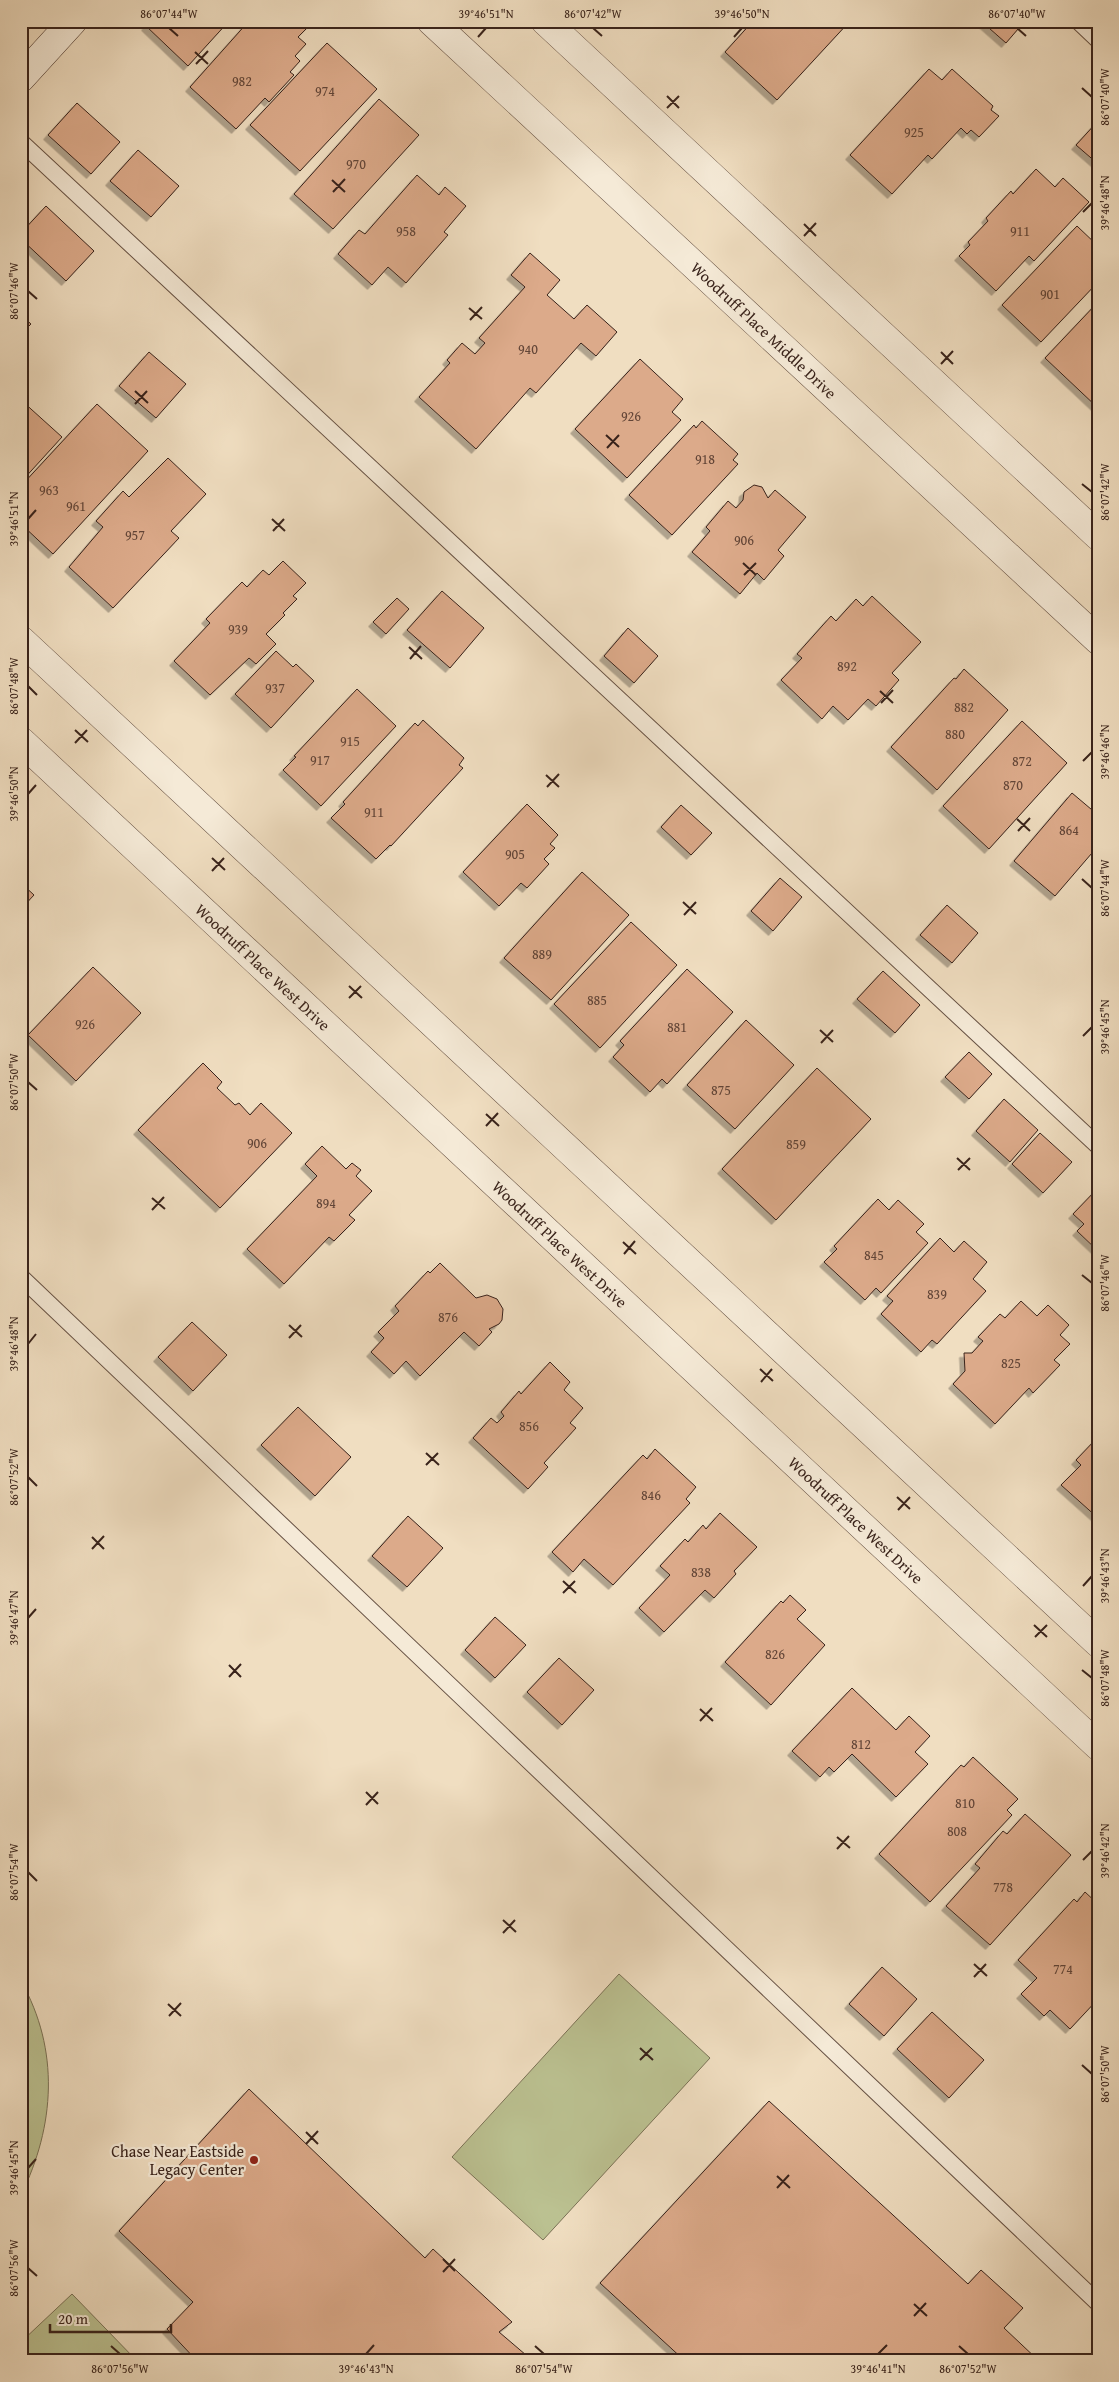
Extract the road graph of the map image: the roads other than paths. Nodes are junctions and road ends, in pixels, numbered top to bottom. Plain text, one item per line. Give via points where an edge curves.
1 (73, 21) edge
2 (431, 21) edge
3 (545, 21) edge
4 (1078, 21) edge
5 (1098, 40) edge
6 (21, 78) edge
7 (21, 142) edge
8 (1098, 536) edge
9 (21, 640) edge
10 (1098, 640) edge
11 (21, 741) edge
12 (1098, 1146) edge
13 (21, 1277) edge
14 (1098, 1643) edge
15 (1098, 1746) edge
16 (1098, 2303) edge

1 - 6 street
2 - 10 street, Woodruff Place Middle Drive
3 - 8 street
4 - 5 lane
7 - 12 lane
9 - 14 street
11 - 15 street, Woodruff Place West Drive
13 - 16 lane

